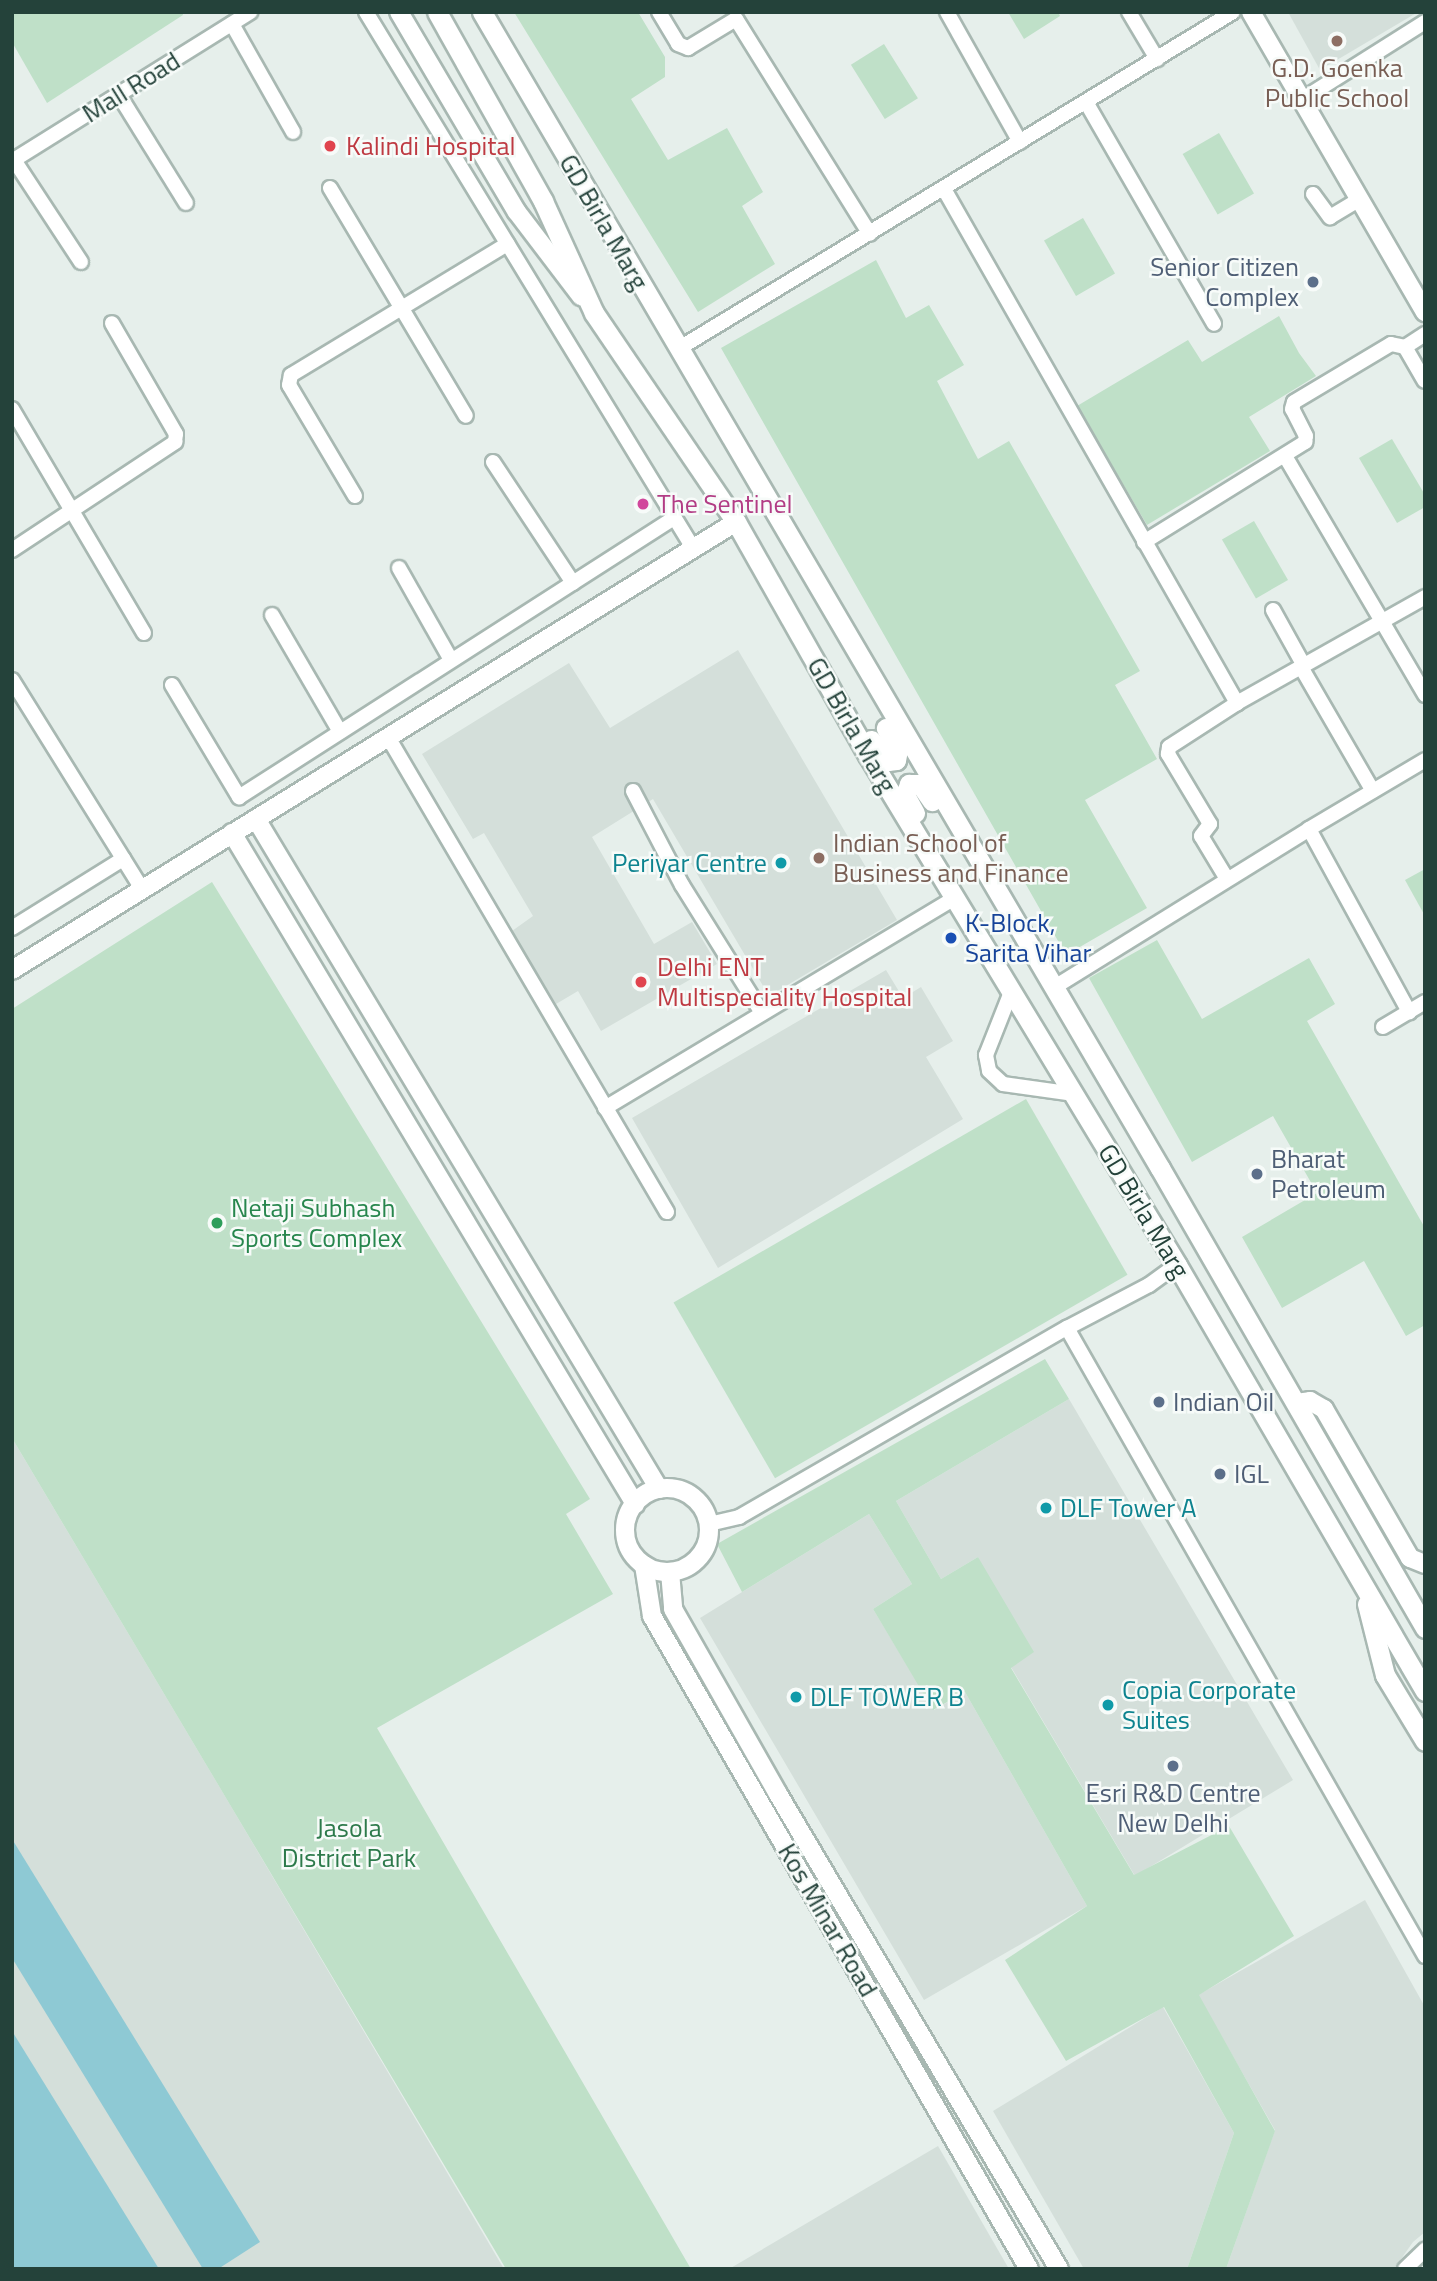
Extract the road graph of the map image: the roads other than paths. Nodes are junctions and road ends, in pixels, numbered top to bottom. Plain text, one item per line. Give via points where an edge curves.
1 (250, 12) edge
2 (366, 12) edge
3 (399, 12) edge
4 (437, 12) edge
5 (482, 12) edge
6 (659, 12) edge
7 (947, 12) edge
8 (1129, 12) edge
9 (1233, 12) edge
10 (1251, 12) edge
11 (742, 16) edge
12 (1425, 22) edge
13 (232, 24) junction
14 (1157, 60) junction
15 (119, 95) junction
16 (1303, 99) junction
17 (1086, 102) junction
18 (293, 132) dead end
19 (1020, 142) junction
20 (13, 161) edge
21 (330, 188) dead end
22 (944, 189) junction
23 (1313, 194) dead end
24 (1360, 199) junction
25 (187, 203) dead end
26 (870, 234) junction
27 (507, 244) junction
28 (81, 262) dead end
29 (403, 310) junction
30 (1425, 312) edge
31 (594, 313) junction
32 (112, 323) dead end
33 (1214, 324) dead end
34 (1425, 334) edge
35 (1405, 347) junction
36 (678, 349) junction
37 (1425, 381) edge
38 (12, 409) edge
39 (466, 416) dead end
40 (1285, 456) junction
41 (493, 462) dead end
42 (355, 496) dead end
43 (72, 512) junction
44 (674, 518) junction
45 (736, 522) junction
46 (1144, 542) junction
47 (693, 548) junction
48 (12, 550) edge
49 (399, 568) dead end
50 (573, 583) junction
51 (1425, 597) edge
52 (1273, 610) dead end
53 (272, 615) dead end
54 (1382, 622) junction
55 (144, 633) dead end
56 (856, 654) junction
57 (450, 658) junction
58 (1302, 666) junction
59 (12, 680) edge
60 (172, 685) dead end
61 (1425, 695) edge
62 (835, 696) junction
63 (1237, 703) junction
64 (340, 732) junction
65 (387, 737) junction
66 (1425, 761) edge
67 (633, 791) dead end
68 (1373, 791) junction
69 (256, 819) junction
70 (1309, 829) junction
71 (232, 833) junction
72 (972, 851) junction
73 (123, 859) junction
74 (938, 872) junction
75 (1227, 879) junction
76 (142, 889) junction
77 (954, 898) junction
78 (12, 928) edge
79 (12, 970) edge
80 (1054, 988) junction
81 (1011, 992) junction
82 (1425, 1002) edge
83 (1409, 1012) junction
84 (762, 1013) junction
85 (1383, 1027) dead end
86 (1074, 1094) junction
87 (605, 1108) junction
88 (667, 1212) dead end
89 (1177, 1265) junction
90 (1067, 1328) junction
91 (1296, 1403) junction
92 (659, 1489) junction
93 (635, 1504) junction
94 (709, 1524) junction
95 (1383, 1556) junction
96 (1425, 1564) edge
97 (644, 1565) junction
98 (670, 1572) junction
99 (1360, 1580) junction
100 (1425, 1601) edge
101 (1425, 1628) edge
102 (1425, 1692) edge
103 (1425, 1741) edge
104 (1425, 1956) edge
105 (1425, 2249) edge
106 (1029, 2269) edge
107 (1059, 2269) edge
108 (1405, 2269) edge

1 - 13 street, Mall Road
2 - 27 street
3 - 31 street via 517,212
4 - 31 main road, GD Birla Marg via 542,201
5 - 36 main road, GD Birla Marg
6 - 11 street via 678,44 688,48
7 - 19 street
8 - 14 street
9 - 14 street
10 - 16 street
11 - 26 street
12 - 16 street
13 - 15 street, Mall Road
13 - 18 street
14 - 17 street
15 - 20 street, Mall Road
15 - 25 street
16 - 24 street
17 - 19 street
17 - 33 street
19 - 22 street
20 - 28 street
21 - 29 street
22 - 26 street
22 - 46 street
23 - 24 street via 1330,217
24 - 30 street
26 - 36 street
27 - 29 street
27 - 44 street
29 - 39 street
29 - 42 street via 295,371 288,380
31 - 45 main road, GD Birla Marg
32 - 43 street via 176,434 176,442
34 - 35 street
35 - 37 street
35 - 40 street via 1391,344 1299,397 1293,409 1305,430 1305,442
36 - 56 main road, GD Birla Marg
38 - 43 street
40 - 46 street
40 - 54 street
41 - 50 street
43 - 48 street
43 - 55 street
44 - 47 street
44 - 50 street
45 - 47 street
45 - 62 main road, GD Birla Marg
46 - 63 street
47 - 65 street
49 - 57 street
50 - 57 street
51 - 54 street
52 - 58 street
53 - 64 street
54 - 58 street
54 - 61 street
56 - 62 main road via 863,690 898,750 896,760 883,758 850,706
56 - 72 main road, GD Birla Marg
57 - 64 street
58 - 63 street
58 - 68 street
59 - 73 street
60 - 64 street via 239,797
62 - 74 main road, GD Birla Marg
63 - 75 street via 1168,751 1210,824 1201,836
65 - 69 street
65 - 87 street
66 - 68 street
67 - 84 street via 682,885
68 - 70 street
69 - 71 street
69 - 92 street
70 - 75 street
70 - 83 street
71 - 76 street
71 - 93 street
72 - 74 main road via 955,836 920,784 909,785 905,795 936,854
72 - 80 main road, GD Birla Marg
73 - 76 street
73 - 78 street
74 - 77 main road, GD Birla Marg
75 - 80 street
76 - 79 street
77 - 81 main road, GD Birla Marg
77 - 84 street
80 - 91 main road, GD Birla Marg
81 - 86 main road, GD Birla Marg
81 - 86 street via 986,1055 989,1070 1003,1084
82 - 83 street
83 - 85 street
84 - 87 street
86 - 89 main road, GD Birla Marg
87 - 88 street
89 - 90 street
89 - 99 main road, GD Birla Marg
90 - 94 street via 739,1517
90 - 104 street
91 - 95 main road, GD Birla Marg
91 - 96 street via 1310,1401 1324,1409 1410,1558
92 - 93 street
92 - 94 street via 692,1496
93 - 97 street via 626,1523 626,1539
94 - 98 street via 704,1552 691,1565
95 - 100 main road
95 - 101 main road
97 - 98 street
97 - 106 street, Kos Minar Road via 652,1616
98 - 107 street, Kos Minar Road via 673,1609
99 - 102 main road, GD Birla Marg
99 - 103 main road via 1385,1675
105 - 108 street

